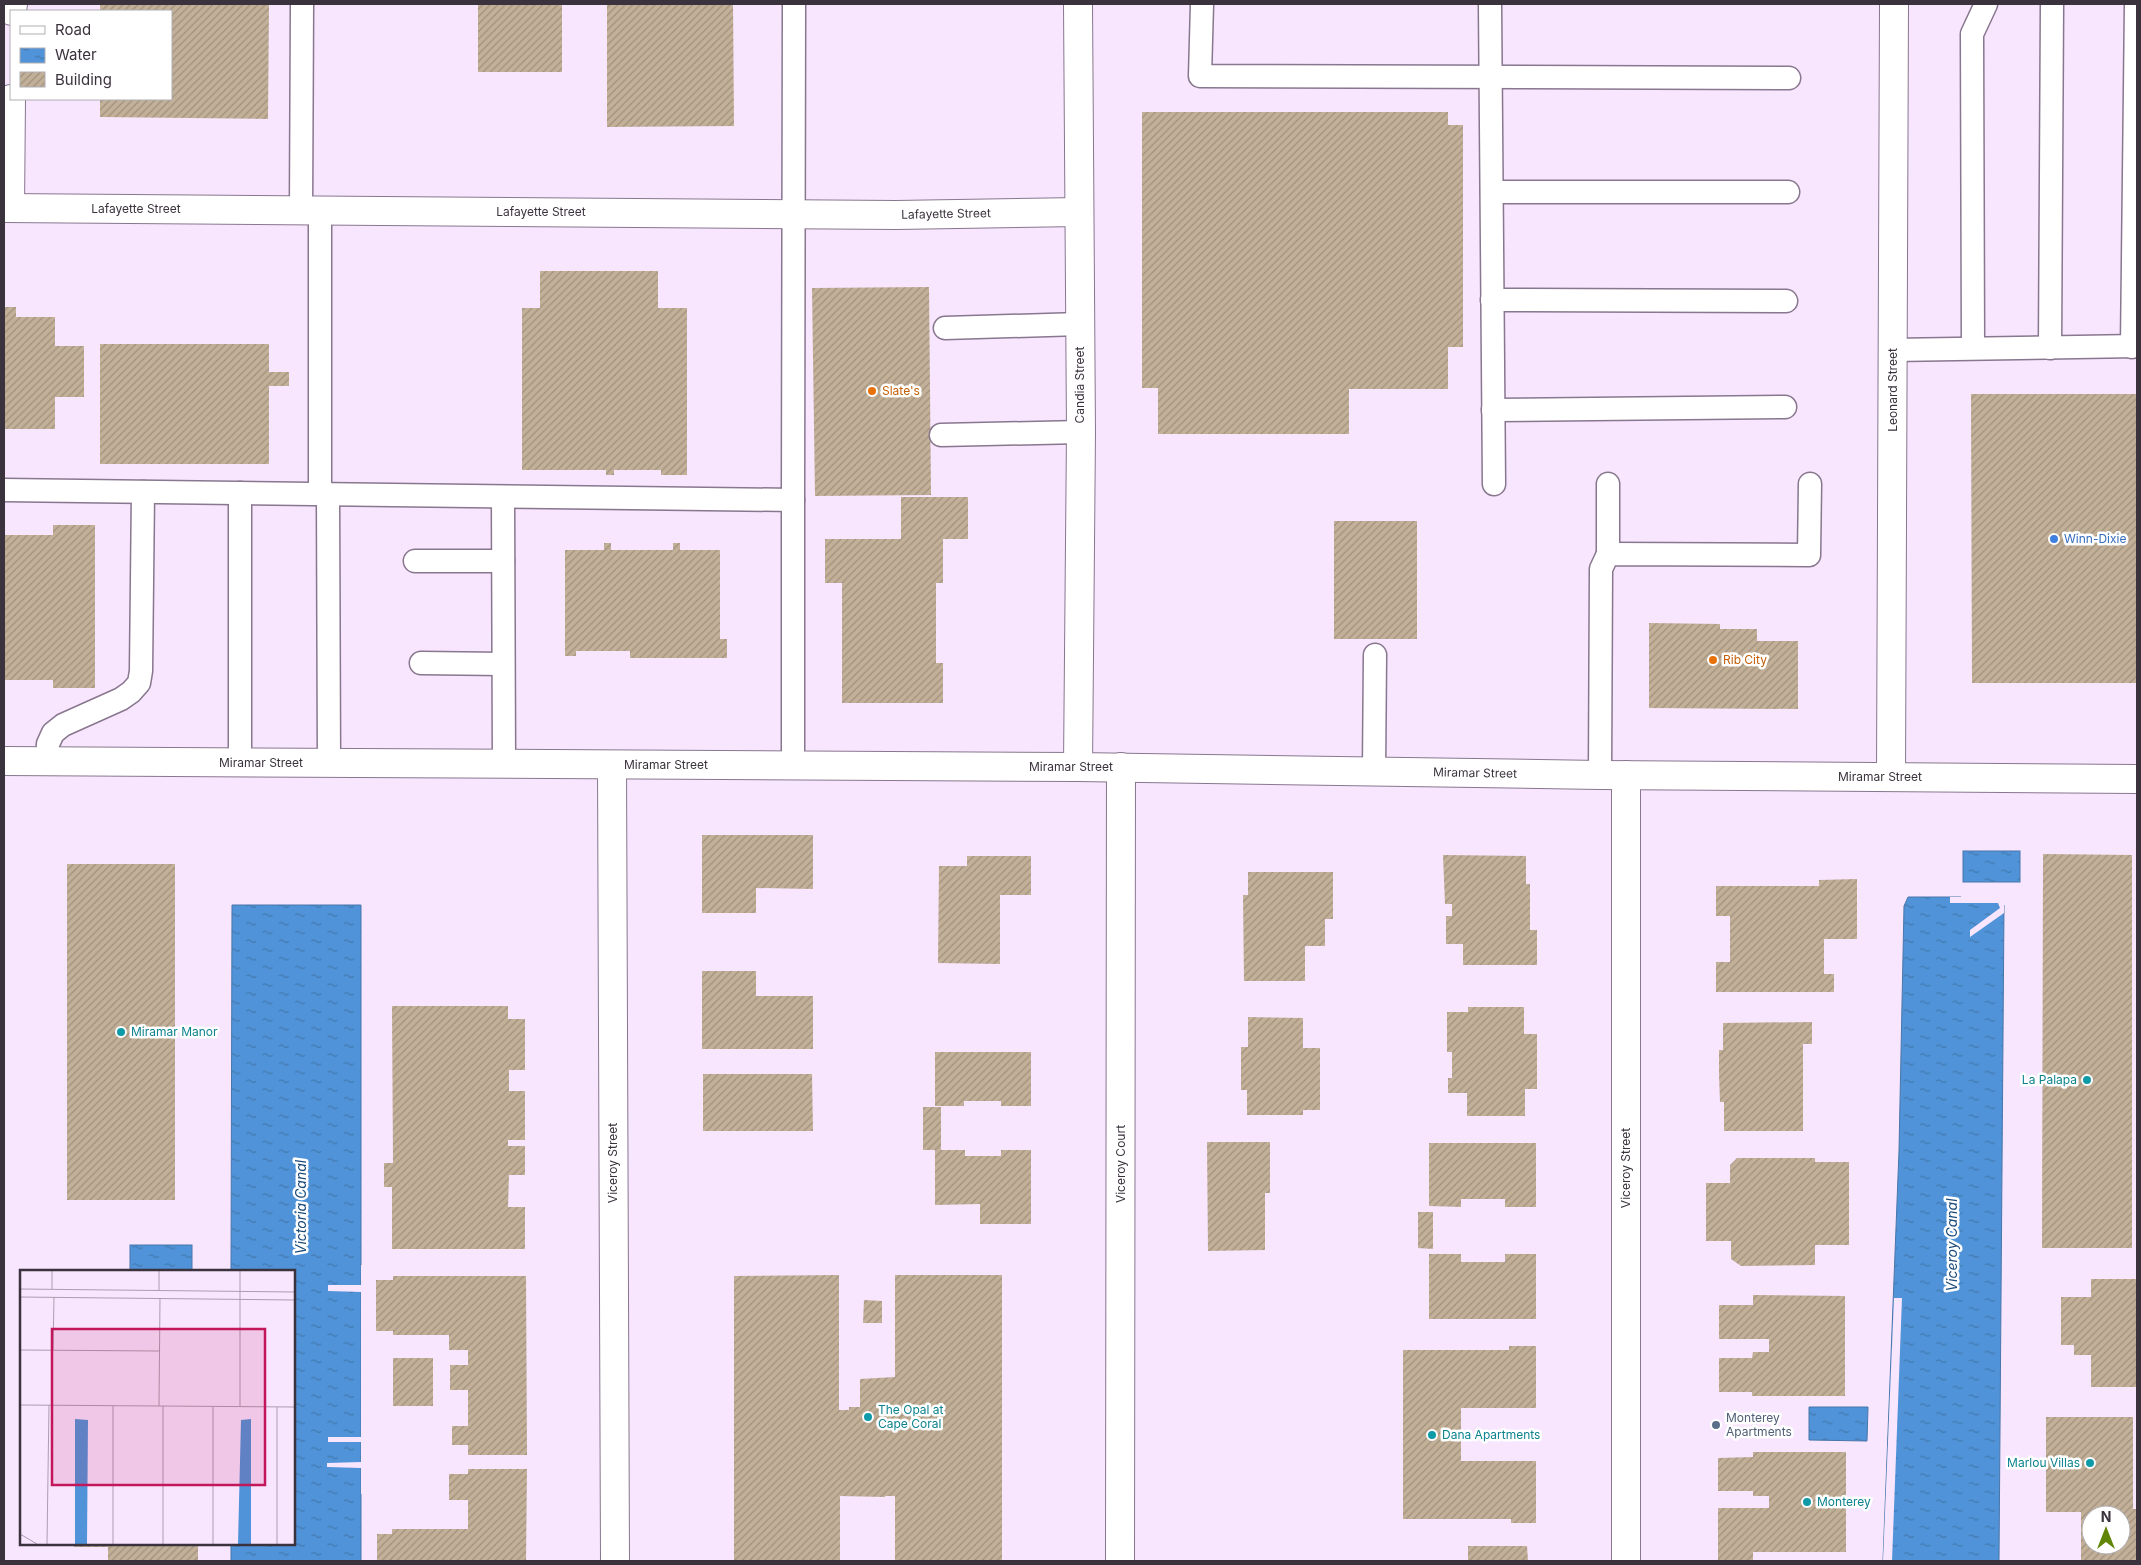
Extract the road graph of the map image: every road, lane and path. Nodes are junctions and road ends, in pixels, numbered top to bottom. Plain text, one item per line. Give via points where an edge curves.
1 (302, 4) edge
2 (794, 4) edge
3 (1078, 4) edge
4 (1202, 4) edge
5 (1490, 4) edge
6 (1894, 4) edge
7 (1986, 4) edge
8 (2052, 4) edge
9 (2136, 4) edge
10 (1490, 77) junction
11 (1789, 78) dead end
12 (11, 100) edge
13 (1492, 192) junction
14 (1788, 192) dead end
15 (7, 208) edge
16 (311, 210) junction
17 (1079, 212) junction
18 (794, 214) junction
19 (1492, 300) junction
20 (1786, 301) dead end
21 (1080, 324) junction
22 (945, 328) dead end
23 (2135, 346) edge
24 (1973, 348) junction
25 (2050, 348) junction
26 (1893, 350) junction
27 (1785, 406) dead end
28 (1493, 410) junction
29 (1081, 432) junction
30 (941, 435) dead end
31 (1494, 484) dead end
32 (1608, 484) dead end
33 (1810, 484) dead end
34 (4, 490) edge
35 (143, 492) junction
36 (240, 493) junction
37 (324, 494) junction
38 (503, 497) junction
39 (793, 500) junction
40 (1608, 554) junction
41 (415, 561) dead end
42 (503, 561) junction
43 (1375, 655) dead end
44 (421, 663) dead end
45 (503, 664) junction
46 (4, 761) edge
47 (47, 761) junction
48 (240, 762) junction
49 (329, 763) junction
50 (504, 764) junction
51 (612, 765) junction
52 (792, 766) junction
53 (1078, 767) junction
54 (1121, 767) junction
55 (1374, 771) junction
56 (1613, 775) junction
57 (1892, 776) junction
58 (2137, 779) edge
59 (615, 1561) edge
60 (1120, 1561) edge
61 (1626, 1561) edge

1 - 16 lane
2 - 18 lane
3 - 17 street, Candia Street
4 - 10 lane via 1200,76
5 - 10 lane
6 - 26 street, Leonard Street
7 - 24 lane via 1972,34
8 - 25 lane
9 - 23 lane
10 - 11 lane
10 - 13 lane
12 - 15 street
13 - 14 lane
13 - 19 lane
15 - 16 street, Lafayette Street
16 - 18 street, Lafayette Street
16 - 37 lane
17 - 18 street, Lafayette Street
17 - 21 street, Candia Street
18 - 39 lane
19 - 20 lane
19 - 28 lane
21 - 22 lane
21 - 29 street, Candia Street
23 - 25 lane
24 - 25 lane
24 - 26 lane
26 - 57 street, Leonard Street
27 - 28 lane
28 - 31 lane
29 - 30 lane
29 - 53 street, Candia Street
32 - 40 lane
33 - 40 lane via 1809,555
34 - 35 lane
35 - 36 lane
35 - 47 lane via 142,670 139,683 121,699 63,725 53,733 48,744
36 - 37 lane
36 - 48 lane
37 - 38 lane
37 - 49 lane
38 - 39 lane
38 - 42 lane
39 - 52 lane
40 - 56 lane via 1601,569
41 - 42 lane
42 - 45 lane
43 - 55 lane
44 - 45 lane
45 - 50 lane
46 - 47 street, Miramar Street
47 - 48 street, Miramar Street
48 - 49 street, Miramar Street
49 - 50 street, Miramar Street
50 - 51 street, Miramar Street
51 - 52 street, Miramar Street
51 - 59 street, Viceroy Street
52 - 53 street, Miramar Street
53 - 54 street, Miramar Street
54 - 55 street, Miramar Street
54 - 60 street, Viceroy Court
55 - 56 street, Miramar Street
56 - 57 street, Miramar Street
56 - 61 street, Viceroy Street
57 - 58 street, Miramar Street

